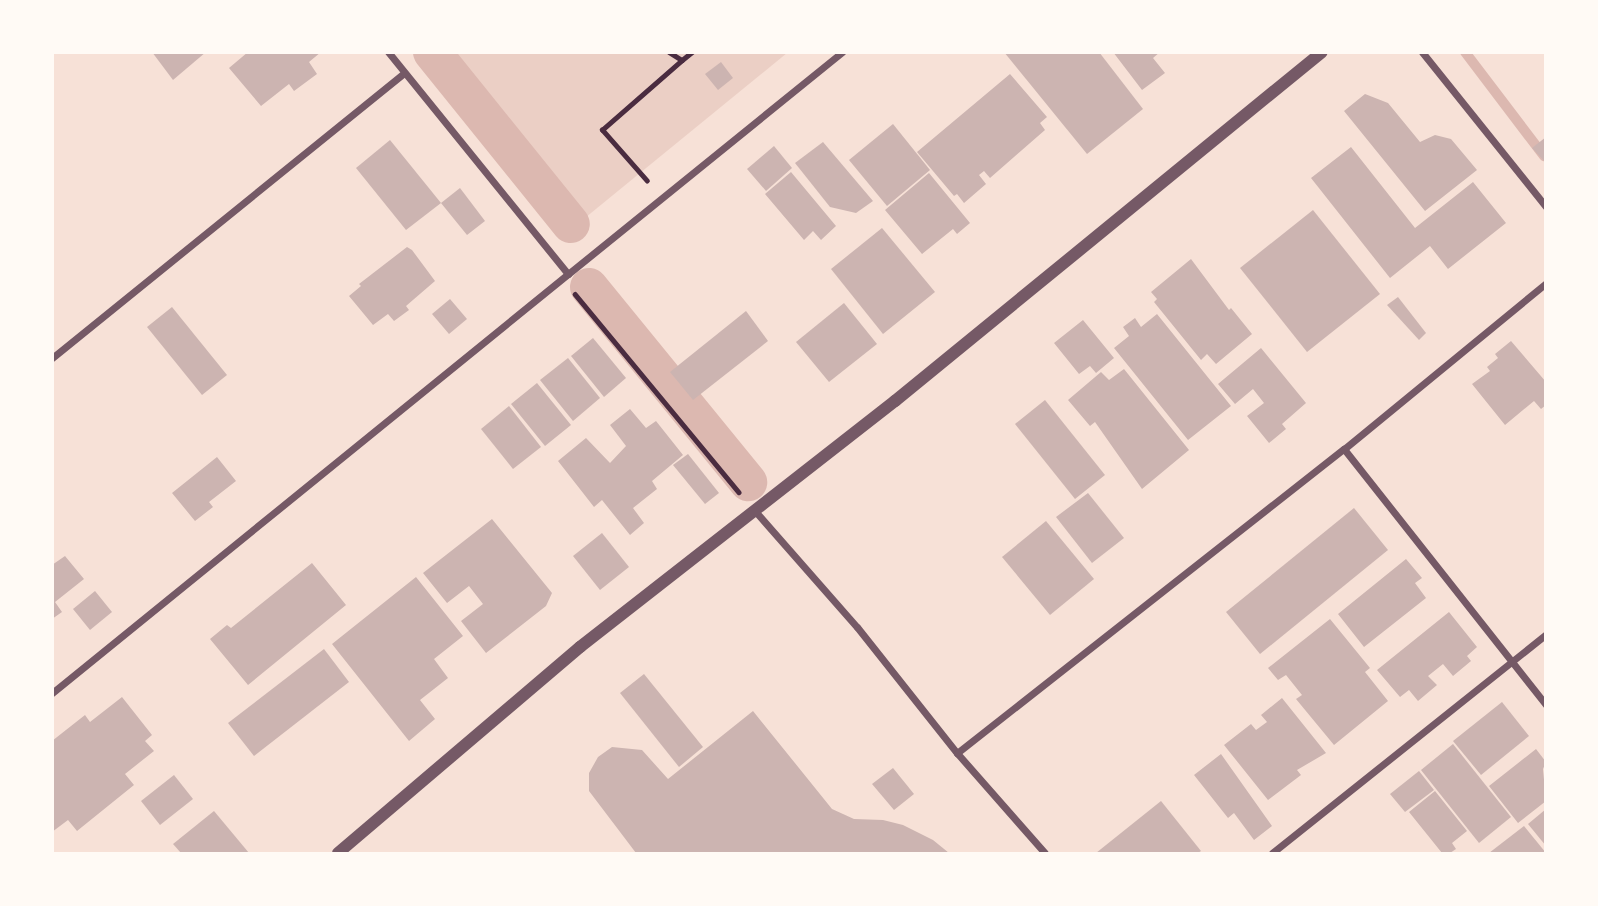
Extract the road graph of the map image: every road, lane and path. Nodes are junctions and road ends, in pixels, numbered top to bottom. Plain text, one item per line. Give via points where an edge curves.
1 (388, 52) edge
2 (669, 52) edge
3 (692, 52) edge
4 (842, 52) edge
5 (1322, 52) edge
6 (1422, 52) edge
7 (682, 60) junction
8 (404, 73) junction
9 (663, 198) junction
10 (1545, 207) edge
11 (568, 274) junction
12 (1545, 283) edge
13 (52, 358) edge
14 (1344, 449) junction
15 (755, 511) junction
16 (1545, 634) edge
17 (1511, 661) junction
18 (52, 693) edge
19 (1545, 705) edge
20 (957, 753) junction
21 (338, 853) edge
22 (1045, 853) edge
23 (1272, 853) edge

1 - 8 street
2 - 7 path
3 - 7 path
4 - 9 street
5 - 15 street
6 - 10 street
7 - 9 path via 602,130
8 - 11 street
8 - 13 street
9 - 11 street
11 - 15 path via 576,298
11 - 18 street
12 - 14 street
14 - 17 street
14 - 20 street
15 - 20 street via 857,627
15 - 21 street via 580,648
16 - 17 street
17 - 19 street
17 - 23 street
20 - 22 street

